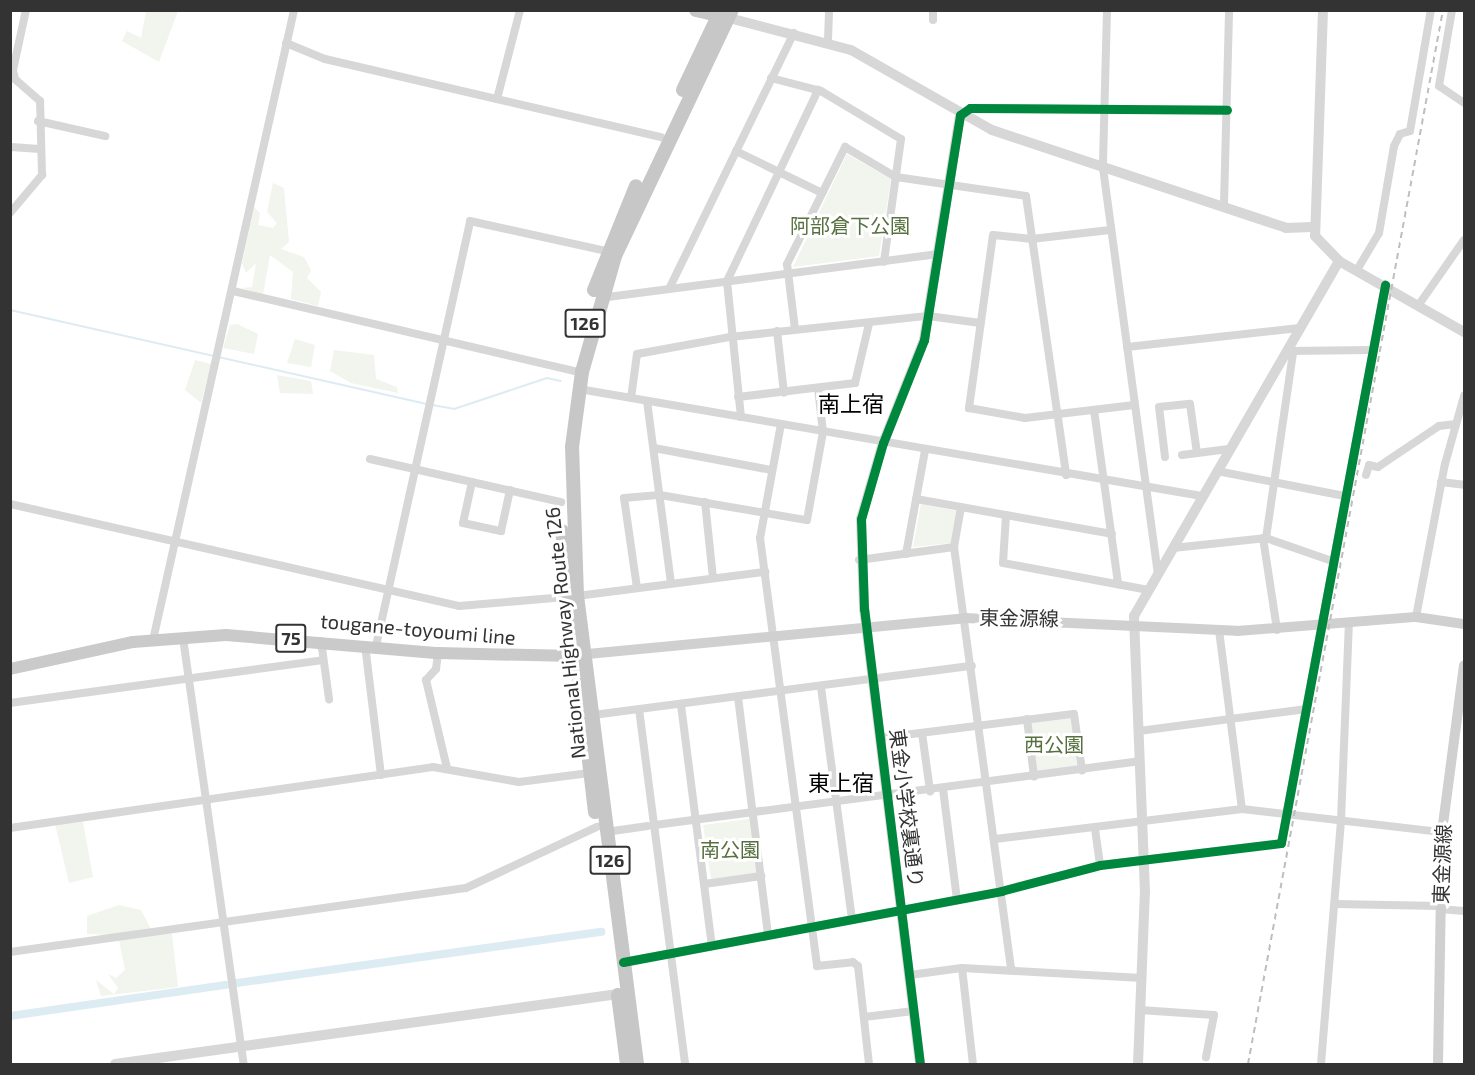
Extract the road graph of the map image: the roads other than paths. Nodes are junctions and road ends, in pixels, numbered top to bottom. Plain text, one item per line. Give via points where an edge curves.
1 (26, 10) edge
2 (294, 10) edge
3 (520, 10) edge
4 (696, 10) edge
5 (829, 10) edge
6 (933, 10) edge
7 (1107, 10) edge
8 (1229, 10) edge
9 (1323, 10) edge
10 (1431, 10) edge
11 (1452, 10) edge
12 (725, 14) edge
13 (933, 20) dead end
14 (794, 33) junction
15 (828, 40) junction
16 (286, 43) junction
17 (12, 70) edge
18 (771, 78) junction
19 (818, 90) junction
20 (497, 99) junction
21 (1464, 103) edge
22 (1107, 110) junction
23 (1227, 110) junction
24 (960, 115) junction
25 (38, 121) junction
26 (105, 136) dead end
27 (661, 137) junction
28 (11, 147) edge
29 (40, 149) junction
30 (736, 151) junction
31 (1104, 168) junction
32 (778, 172) junction
33 (896, 177) junction
34 (947, 184) junction
35 (822, 193) junction
36 (1224, 204) junction
37 (10, 213) edge
38 (1312, 227) junction
39 (1110, 230) junction
40 (1032, 239) junction
41 (1464, 240) edge
42 (607, 251) junction
43 (938, 254) junction
44 (1339, 261) junction
45 (884, 262) junction
46 (1357, 270) junction
47 (789, 273) junction
48 (727, 281) junction
49 (1385, 285) junction
50 (669, 289) junction
51 (233, 291) junction
52 (600, 298) junction
53 (1420, 303) junction
54 (928, 316) junction
55 (981, 323) junction
56 (869, 324) junction
57 (1299, 328) junction
58 (795, 329) junction
59 (777, 331) junction
60 (1464, 332) edge
61 (730, 337) junction
62 (443, 339) junction
63 (1127, 347) junction
64 (1371, 350) junction
65 (1290, 352) junction
66 (574, 371) junction
67 (579, 388) junction
68 (818, 388) junction
69 (784, 393) junction
70 (1464, 396) edge
71 (738, 397) junction
72 (631, 398) junction
73 (648, 401) junction
74 (1134, 405) junction
75 (1094, 410) junction
76 (1057, 415) junction
77 (741, 417) junction
78 (781, 424) junction
79 (1456, 424) junction
80 (823, 432) junction
81 (883, 443) junction
82 (654, 448) junction
83 (1229, 449) junction
84 (925, 450) junction
85 (1197, 453) junction
86 (1182, 455) dead end
87 (1165, 457) dead end
88 (370, 459) dead end
89 (415, 469) junction
90 (772, 470) junction
91 (1217, 471) junction
92 (1066, 475) junction
93 (1366, 475) dead end
94 (472, 482) junction
95 (1105, 482) junction
96 (1275, 482) junction
97 (1442, 482) junction
98 (1464, 485) edge
99 (1144, 489) junction
100 (510, 490) junction
101 (660, 495) junction
102 (1202, 496) junction
103 (1345, 496) junction
104 (916, 499) junction
105 (561, 502) junction
106 (705, 502) junction
107 (10, 504) edge
108 (962, 507) junction
109 (765, 513) junction
110 (1006, 515) junction
111 (1112, 534) junction
112 (1265, 538) junction
113 (176, 541) junction
114 (954, 547) junction
115 (1173, 548) junction
116 (906, 554) junction
117 (859, 561) junction
118 (1332, 561) junction
119 (765, 572) junction
120 (1158, 573) junction
121 (713, 578) junction
122 (671, 583) junction
123 (1118, 584) junction
124 (387, 588) junction
125 (637, 588) junction
126 (1149, 590) junction
127 (571, 596) junction
128 (1416, 617) junction
129 (966, 618) junction
130 (1132, 622) junction
131 (1349, 622) junction
132 (1464, 624) edge
133 (1322, 626) junction
134 (866, 627) junction
135 (1219, 630) junction
136 (1278, 630) junction
137 (774, 636) junction
138 (183, 638) junction
139 (153, 640) junction
140 (321, 641) junction
141 (370, 645) junction
142 (438, 653) junction
143 (579, 655) junction
144 (323, 660) junction
145 (1464, 665) edge
146 (972, 666) junction
147 (10, 669) edge
148 (190, 678) junction
149 (873, 680) junction
150 (821, 687) junction
151 (781, 692) junction
152 (738, 697) junction
153 (328, 699) dead end
154 (10, 703) edge
155 (681, 705) junction
156 (1307, 708) junction
157 (639, 709) junction
158 (592, 715) junction
159 (1027, 719) junction
160 (1229, 719) junction
161 (1460, 721) edge
162 (980, 724) junction
163 (1138, 732) junction
164 (922, 733) junction
165 (880, 738) junction
166 (1139, 761) junction
167 (447, 768) junction
168 (1082, 770) junction
169 (589, 773) junction
170 (381, 775) junction
171 (1034, 777) junction
172 (987, 783) junction
173 (943, 789) junction
174 (930, 791) junction
175 (888, 796) junction
176 (208, 800) junction
177 (836, 803) junction
178 (796, 808) junction
179 (1242, 809) junction
180 (1288, 813) junction
181 (753, 814) junction
182 (1341, 820) junction
183 (696, 821) junction
184 (1142, 822) junction
185 (651, 826) junction
186 (10, 828) edge
187 (601, 829) junction
188 (1095, 829) junction
189 (1442, 832) junction
190 (995, 839) junction
191 (1143, 860) junction
192 (1100, 865) junction
193 (761, 876) junction
194 (705, 884) junction
195 (1001, 891) junction
196 (957, 900) junction
197 (1335, 904) junction
198 (1440, 907) junction
199 (901, 911) junction
200 (1464, 911) edge
201 (852, 920) junction
202 (225, 922) junction
203 (812, 927) junction
204 (768, 935) junction
205 (712, 946) junction
206 (10, 952) edge
207 (670, 953) junction
208 (623, 962) junction
209 (962, 968) junction
210 (1011, 970) junction
211 (910, 975) junction
212 (1142, 978) junction
213 (618, 994) junction
214 (1140, 1010) junction
215 (914, 1011) junction
216 (864, 1017) junction
217 (242, 1047) junction
218 (1206, 1057) dead end
219 (115, 1065) edge
220 (244, 1065) edge
221 (627, 1065) edge
222 (637, 1065) edge
223 (685, 1065) edge
224 (869, 1065) edge
225 (920, 1065) edge
226 (973, 1065) edge
227 (1138, 1065) edge
228 (1322, 1065) edge
229 (1438, 1065) edge

1 - 17 street
2 - 16 street
3 - 20 street
4 - 12 highway
5 - 15 street
6 - 13 street
7 - 22 street
8 - 23 street
9 - 38 street
10 - 46 street via 1410,131 1400,134 1394,146 1379,233
11 - 21 street via 1438,86
12 - 14 street
12 - 27 highway, National Highway Route 126 / 126
12 - 52 highway, National Highway Route 126 / 126 via 633,213
14 - 15 street
14 - 18 street
15 - 24 street
16 - 20 street via 325,59
16 - 51 street
17 - 25 street via 15,79 39,99
18 - 19 street
18 - 30 street
19 - 32 street
19 - 33 street via 901,139
20 - 27 street
22 - 23 street
22 - 24 street via 970,108
22 - 31 street
23 - 36 street
24 - 31 street
24 - 34 street, 東金小学校裏通り
25 - 26 street
25 - 29 street
27 - 42 highway, National Highway Route 126 / 126
28 - 29 street
29 - 37 street via 39,181
30 - 32 street
30 - 50 street
31 - 36 street
31 - 39 street
32 - 35 street
32 - 48 street
33 - 34 street
33 - 35 street via 845,147
33 - 45 street
34 - 40 street via 1026,196
34 - 43 street, 東金小学校裏通り
35 - 47 street via 787,264
36 - 38 street via 1286,228
38 - 44 street via 1320,245
39 - 40 street
39 - 63 street
40 - 55 street via 993,234
40 - 76 street
41 - 53 street
42 - 62 street via 470,220
42 - 66 highway, National Highway Route 126 / 126
43 - 45 street
43 - 54 street, 東金小学校裏通り
44 - 46 street
44 - 57 street
45 - 47 street
46 - 49 street
47 - 48 street
47 - 58 street
48 - 50 street
48 - 61 street
49 - 53 street
49 - 64 street
50 - 52 street
51 - 62 street
51 - 113 street
52 - 67 highway, National Highway Route 126 / 126
53 - 60 street
54 - 55 street
54 - 56 street
54 - 81 street, 東金小学校裏通り via 917,368
55 - 76 street via 969,408 1025,418
56 - 58 street
56 - 68 street via 855,383
57 - 63 street
57 - 65 street
58 - 59 street
59 - 61 street
59 - 69 street
61 - 71 street
61 - 72 street via 637,354
62 - 66 street
62 - 89 street
63 - 74 street
64 - 65 street
64 - 103 street
65 - 83 street
65 - 96 street
66 - 105 highway, National Highway Route 126 / 126
67 - 72 street
67 - 127 highway, National Highway Route 126 / 126 via 570,492
68 - 69 street
68 - 80 street
69 - 71 street
70 - 79 street
71 - 77 street
72 - 73 street
73 - 77 street
73 - 82 street
74 - 75 street
74 - 99 street
75 - 76 street
75 - 95 street
76 - 92 street
77 - 78 street
78 - 80 street
78 - 90 street
79 - 93 street via 1439,426 1378,467 1369,465
79 - 97 street
80 - 81 street
80 - 109 street via 807,520
81 - 84 street
81 - 117 street, 東金小学校裏通り via 864,501
82 - 90 street
82 - 101 street
83 - 85 street
83 - 91 street
84 - 92 street
84 - 104 street
85 - 86 street
85 - 87 street via 1190,404 1159,407
88 - 89 street
89 - 94 street
89 - 124 street
90 - 109 street
91 - 96 street
91 - 102 street
92 - 95 street
94 - 100 street
94 - 100 street via 463,523 501,531
95 - 99 street
95 - 111 street
96 - 103 street
96 - 112 street
97 - 98 street
97 - 128 street
99 - 102 street
99 - 120 street
100 - 105 street
101 - 106 street
101 - 122 street
101 - 125 street via 624,498
102 - 115 street
103 - 118 street
104 - 108 street
104 - 116 street
105 - 127 highway, National Highway Route 126 / 126
106 - 109 street
106 - 121 street
107 - 113 street
108 - 110 street
108 - 114 street
109 - 119 street via 760,538
110 - 111 street
110 - 123 street via 1003,562
111 - 123 street
112 - 115 street
112 - 118 street
112 - 136 street
113 - 124 street
113 - 139 street
114 - 116 street
114 - 129 street
115 - 120 street
116 - 117 street
117 - 134 street, 東金小学校裏通り
118 - 133 street
119 - 121 street
119 - 137 street
120 - 126 street
121 - 122 street
122 - 125 street
123 - 126 street
124 - 127 street via 466,607
124 - 141 street
125 - 127 street
126 - 130 street
127 - 143 highway, National Highway Route 126 / 126
128 - 131 main road, 東金源線
128 - 132 main road, 東金源線
129 - 130 main road, 東金源線
129 - 134 main road, 東金源線
129 - 146 street
130 - 135 main road, 東金源線
130 - 163 street
131 - 133 main road, 東金源線
131 - 182 street
133 - 136 main road, 東金源線
133 - 156 street
134 - 137 main road, 東金源線
134 - 149 street, 東金小学校裏通り
135 - 136 main road, 東金源線
135 - 160 street
137 - 143 main road, 東金源線
137 - 151 street
138 - 139 main road, tougane-toyoumi line / 75
138 - 140 main road, tougane-toyoumi line / 75
138 - 148 street
139 - 147 main road, tougane-toyoumi line / 75
140 - 141 main road, tougane-toyoumi line / 75
140 - 144 street
141 - 142 main road, tougane-toyoumi line / 75
141 - 170 street
142 - 143 main road, tougane-toyoumi line / 75
142 - 167 street via 436,669 426,680
143 - 158 highway, National Highway Route 126 / 126
143 - 169 highway, National Highway Route 126 / 126
144 - 148 street
144 - 153 street
145 - 161 main road, 東金源線
146 - 149 street
146 - 162 street
148 - 154 street
148 - 176 street
149 - 150 street
149 - 165 street, 東金小学校裏通り
150 - 151 street
150 - 177 street
151 - 152 street
151 - 178 street
152 - 155 street
152 - 181 street
155 - 157 street
155 - 183 street
156 - 160 street
156 - 180 street
157 - 158 street
157 - 185 street
158 - 187 highway, National Highway Route 126 / 126
159 - 162 street
159 - 168 street via 1074,714
159 - 171 street
160 - 163 street
160 - 179 street
161 - 189 main road, 東金源線
162 - 164 street
162 - 172 street
163 - 166 street
164 - 165 street
164 - 174 street
165 - 175 street, 東金小学校裏通り
166 - 168 street
166 - 184 street
167 - 169 street via 519,782
167 - 170 street
168 - 171 street
169 - 187 highway, National Highway Route 126 / 126
170 - 176 street
171 - 172 street
172 - 173 street
172 - 190 street
173 - 174 street
173 - 196 street
174 - 175 street
175 - 177 street
175 - 199 street, 東金小学校裏通り
176 - 186 street
176 - 202 street
177 - 178 street
177 - 201 street
178 - 181 street
178 - 203 street
179 - 180 street
179 - 184 street
180 - 182 street
180 - 191 street via 1281,843
181 - 183 street
181 - 193 street
182 - 189 street
182 - 197 street
183 - 185 street
183 - 194 street
184 - 188 street
184 - 191 street
185 - 187 street
185 - 207 street
187 - 202 street via 466,888
187 - 208 highway, National Highway Route 126 / 126
187 - 213 highway, National Highway Route 126 / 126
188 - 190 street
188 - 192 street
189 - 198 main road, 東金源線
190 - 195 street
191 - 192 street
191 - 212 street
192 - 195 street
193 - 194 street
193 - 204 street
194 - 205 street
195 - 196 street
195 - 210 street
196 - 199 street
197 - 198 street
197 - 228 street
198 - 200 street
198 - 229 main road, 東金源線
199 - 201 street
199 - 211 street, 東金小学校裏通り
201 - 203 street
202 - 206 street
202 - 217 street
203 - 204 street
203 - 216 street via 817,966 853,962 858,966
204 - 205 street
205 - 207 street
207 - 208 street
207 - 223 street
208 - 222 highway, National Highway Route 126 / 126
209 - 210 street
209 - 211 street
209 - 226 street
210 - 212 street
211 - 215 street, 東金小学校裏通り
212 - 214 street
213 - 217 street
213 - 221 highway, National Highway Route 126 / 126
214 - 218 street via 1214,1015
214 - 227 street
215 - 216 street
215 - 225 street, 東金小学校裏通り
216 - 224 street
217 - 219 street
217 - 220 street

